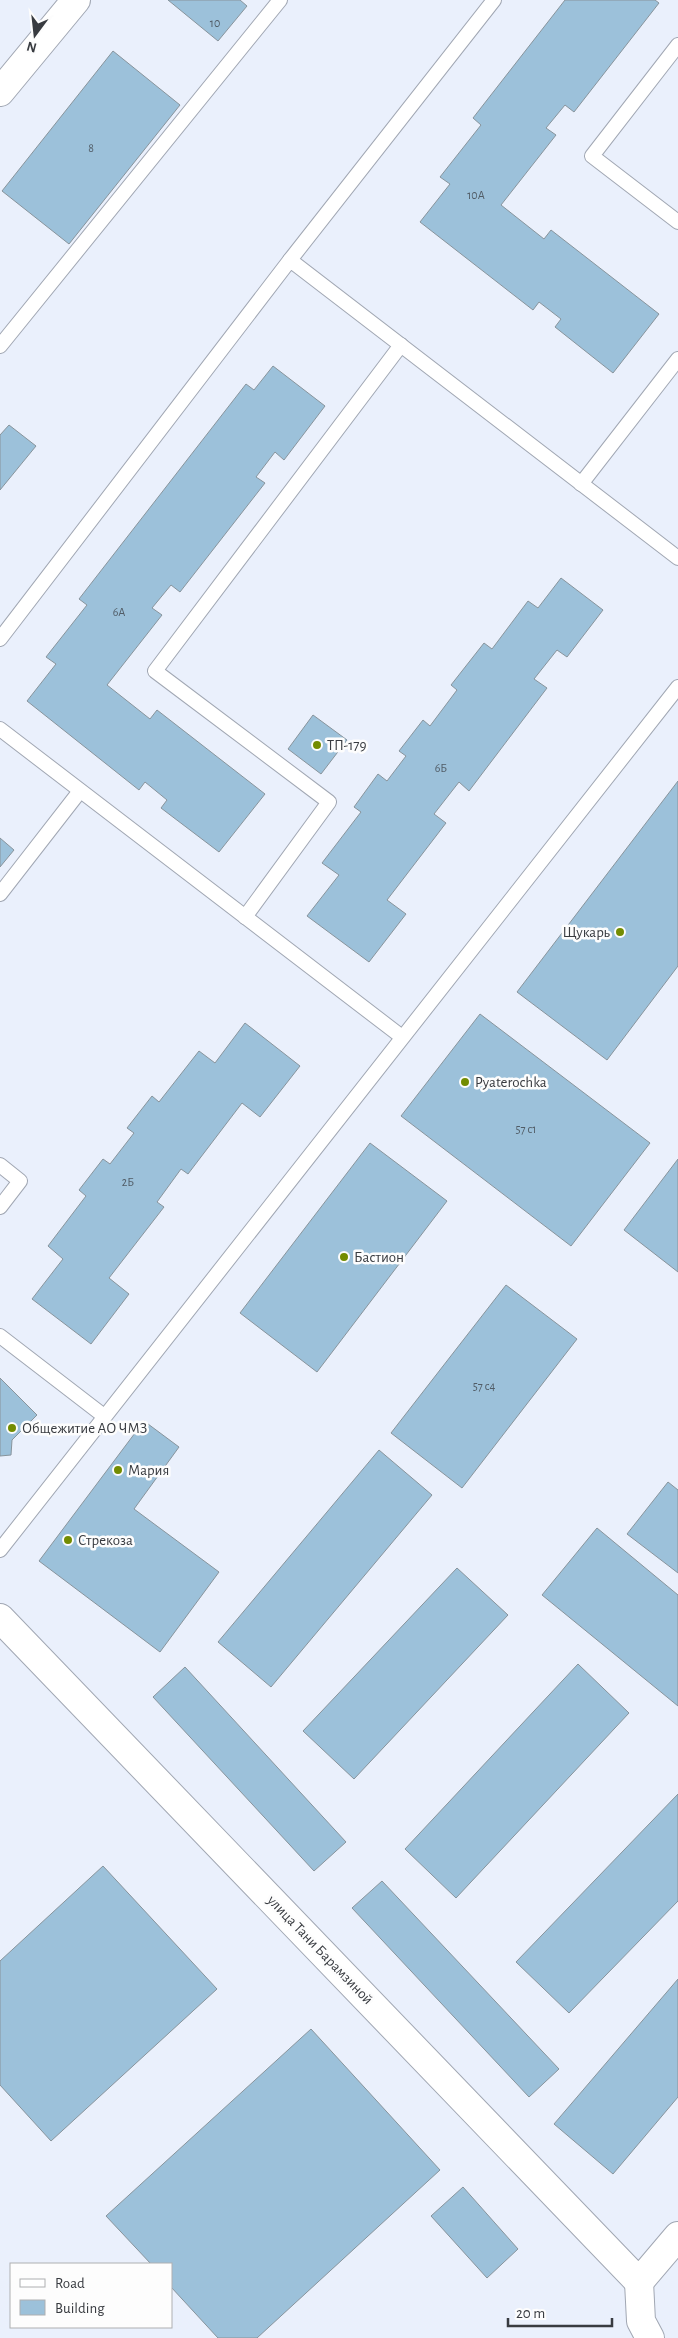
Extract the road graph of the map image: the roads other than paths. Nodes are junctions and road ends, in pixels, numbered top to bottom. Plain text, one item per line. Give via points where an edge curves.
1 (76, 0) edge
2 (280, 0) edge
3 (494, 0) edge
4 (678, 45) edge
5 (0, 92) edge
6 (678, 222) edge
7 (290, 260) junction
8 (401, 345) junction
9 (0, 346) edge
10 (678, 359) edge
11 (581, 484) junction
12 (678, 558) edge
13 (0, 639) edge
14 (678, 686) edge
15 (0, 729) edge
16 (80, 790) junction
17 (0, 894) edge
18 (245, 918) junction
19 (402, 1037) junction
20 (0, 1165) edge
21 (0, 1207) edge
22 (0, 1336) edge
23 (104, 1416) junction
24 (0, 1550) edge
25 (0, 1618) edge
26 (678, 2236) edge
27 (639, 2282) junction
28 (650, 2338) edge

1 - 5 street
2 - 9 lane
3 - 7 lane
4 - 6 lane via 592,156
7 - 8 lane
7 - 13 lane
8 - 11 lane
8 - 18 lane via 156,671 329,802
10 - 11 lane
11 - 12 lane
14 - 19 lane
15 - 16 lane
16 - 17 lane
16 - 18 lane
18 - 19 lane
19 - 23 lane
20 - 21 lane via 20,1180
22 - 23 lane
23 - 24 lane
25 - 27 street, улица Тани Барамзиной
26 - 27 street
27 - 28 street via 641,2321

